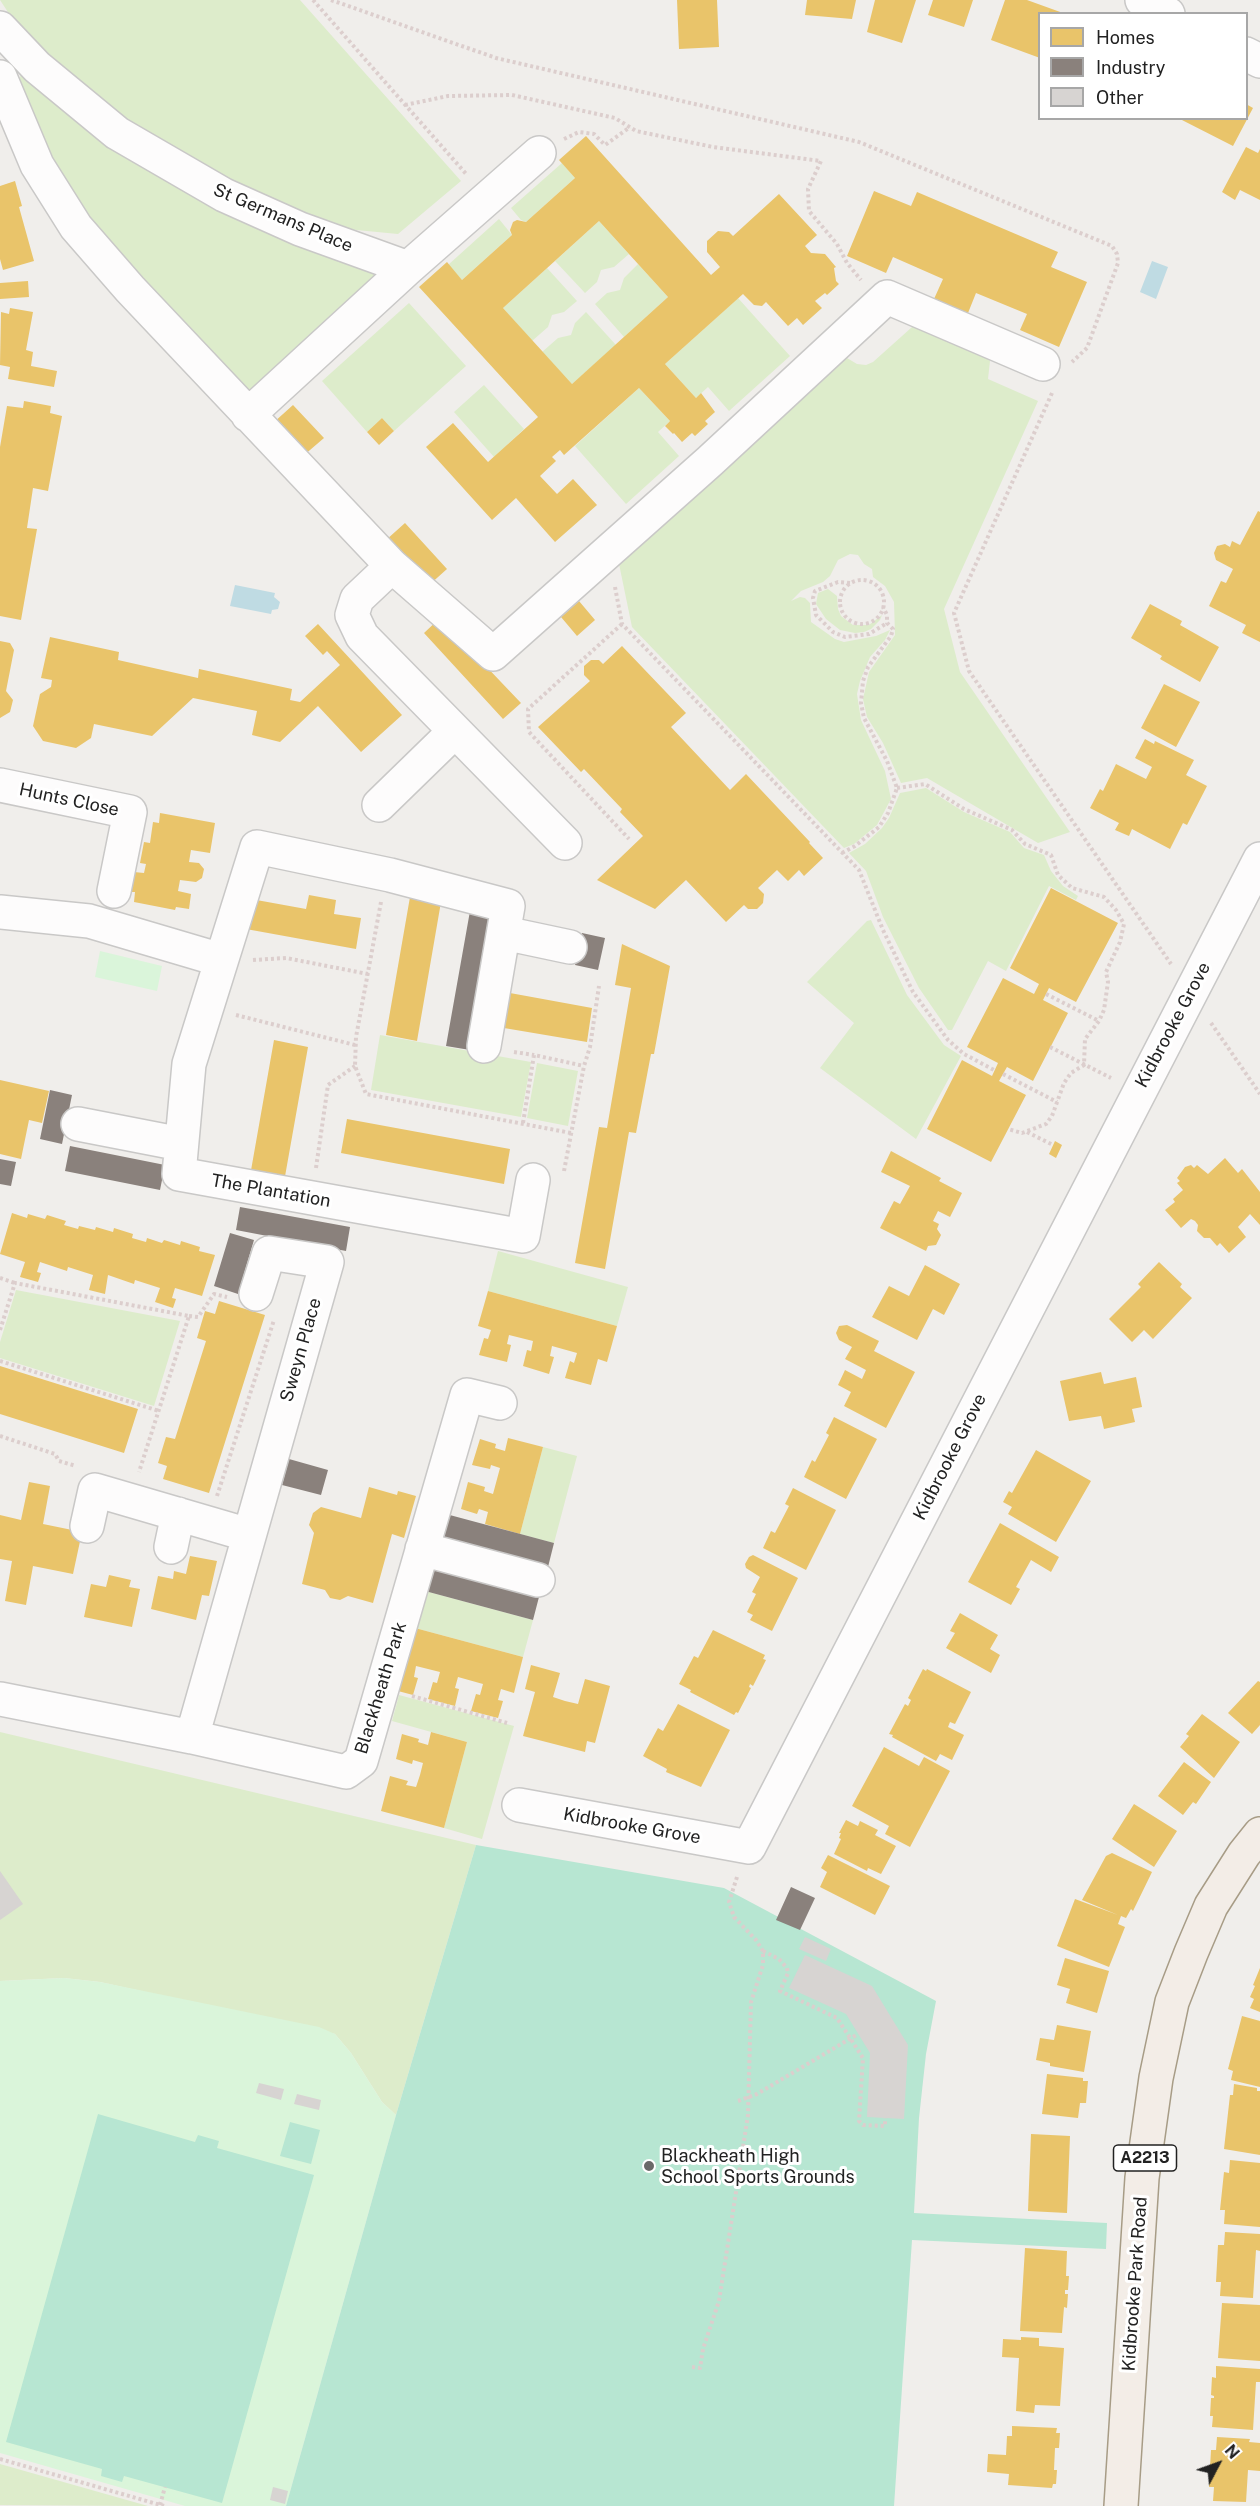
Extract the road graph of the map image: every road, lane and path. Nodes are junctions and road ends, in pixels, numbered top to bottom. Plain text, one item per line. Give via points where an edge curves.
1 (313, 0) edge
2 (331, 0) edge
3 (1142, 0) edge
4 (1164, 12) edge
5 (0, 28) edge
6 (0, 77) edge
7 (405, 105) junction
8 (630, 127) junction
9 (539, 153) joint
10 (488, 198) junction
11 (408, 267) junction
12 (880, 304) junction
13 (1057, 370) junction
14 (248, 415) junction
15 (608, 551) junction
16 (393, 566) junction
17 (850, 583) junction
18 (883, 608) junction
19 (887, 623) junction
20 (622, 624) junction
21 (455, 731) junction
22 (0, 785) edge
23 (897, 788) junction
24 (379, 805) dead end
25 (629, 838) dead end
26 (565, 843) dead end
27 (842, 853) junction
28 (1260, 859) edge
29 (386, 874) junction
30 (114, 891) dead end
31 (0, 912) edge
32 (504, 933) junction
33 (570, 947) dead end
34 (222, 957) junction
35 (1171, 964) dead end
36 (368, 974) junction
37 (599, 986) dead end
38 (1046, 994) dead end
39 (206, 1007) junction
40 (1099, 1021) junction
41 (1211, 1023) dead end
42 (355, 1045) junction
43 (484, 1046) dead end
44 (1050, 1047) dead end
45 (584, 1065) junction
46 (1084, 1065) junction
47 (356, 1066) junction
48 (994, 1070) dead end
49 (1003, 1074) dead end
50 (1111, 1078) dead end
51 (1260, 1094) edge
52 (1057, 1102) junction
53 (78, 1124) dead end
54 (523, 1124) junction
55 (1008, 1129) dead end
56 (571, 1132) junction
57 (1027, 1132) junction
58 (182, 1144) junction
59 (1053, 1145) dead end
60 (533, 1180) joint
61 (312, 1199) junction
62 (0, 1278) edge
63 (15, 1283) junction
64 (266, 1303) joint
65 (0, 1330) edge
66 (0, 1361) edge
67 (500, 1403) dead end
68 (159, 1411) junction
69 (0, 1436) edge
70 (81, 1467) dead end
71 (139, 1474) dead end
72 (217, 1498) dead end
73 (178, 1514) junction
74 (87, 1526) dead end
75 (249, 1535) junction
76 (171, 1547) dead end
77 (422, 1549) junction
78 (538, 1580) dead end
79 (382, 1688) junction
80 (0, 1699) edge
81 (507, 1723) dead end
82 (192, 1737) junction
83 (519, 1805) dead end
84 (1260, 1834) edge
85 (737, 1876) dead end
86 (763, 1952) junction
87 (795, 1991) dead end
88 (792, 1997) junction
89 (858, 2034) dead end
90 (850, 2039) junction
91 (747, 2099) junction
92 (738, 2101) dead end
93 (885, 2118) dead end
94 (693, 2367) dead end
95 (0, 2459) edge
96 (165, 2487) dead end
97 (162, 2505) edge
98 (1121, 2506) edge

1 - 7 path
2 - 13 path via 496,58 859,142 1112,246 1118,263 1087,348
3 - 4 street
5 - 11 street, St Germans Place via 38,67 117,133 214,189 300,229
6 - 14 street via 37,165 76,227
7 - 8 path via 448,96 512,95 615,118
7 - 10 path
8 - 9 path via 605,145 594,134 579,132
8 - 12 path via 712,147 821,160 808,189 809,211
9 - 10 street
10 - 11 street
11 - 14 street
12 - 13 street via 887,297
12 - 15 street
13 - 35 path via 954,613 969,671
14 - 16 street
15 - 16 street via 493,654
15 - 20 path
16 - 21 street via 357,599 352,615 362,636
17 - 18 path via 864,580 878,586
17 - 18 path via 839,603 850,620 870,622
17 - 19 path via 838,582 816,591 816,615 833,632 845,637 869,634
18 - 19 path
19 - 23 path via 893,629 891,636 868,667 861,703 864,718
20 - 25 path via 528,709 529,732
20 - 27 path
21 - 24 street
21 - 26 street
22 - 30 street, Hunts Close via 130,812
23 - 27 path via 879,827
23 - 40 path via 925,784 1012,830 1025,844 1051,855 1058,875 1072,888 1104,897 1116,910 1124,924 1106,972 1106,1000
27 - 48 path via 859,870 914,992 948,1040
28 - 83 street, Kidbrooke Grove via 749,1847
29 - 32 street, The Plantation via 508,906
29 - 34 street, The Plantation via 257,847
29 - 36 path
31 - 34 street via 89,921
32 - 33 street
32 - 43 street, The Plantation
34 - 36 path via 286,958
34 - 39 street, The Plantation
36 - 42 path
37 - 45 path
38 - 40 path
39 - 42 path
39 - 58 street, The Plantation via 189,1064
40 - 46 path via 1084,1039
41 - 51 path
42 - 47 path
44 - 46 path
45 - 54 path via 534,1055
45 - 56 path
46 - 50 path
46 - 52 path via 1071,1073
47 - 54 path via 366,1094
47 - 61 path via 328,1085
49 - 52 path
52 - 57 path via 1046,1124
53 - 58 street
54 - 56 path
55 - 57 path
56 - 60 path via 561,1185
57 - 59 path
58 - 61 street, The Plantation via 179,1174
60 - 61 street, The Plantation via 523,1236
62 - 63 path
63 - 65 path
63 - 68 path via 189,1316
64 - 72 path
64 - 75 street, Sweyn Place via 269,1253 327,1262
66 - 68 path
67 - 77 street, Blackheath Park via 467,1395
68 - 71 path
69 - 70 path
73 - 74 street via 95,1490
73 - 75 street
73 - 76 street
75 - 82 street, Sweyn Place
77 - 78 street
77 - 79 street, Blackheath Park
79 - 81 path
79 - 82 street, Blackheath Park via 361,1761 346,1772
80 - 82 street, Blackheath Park
84 - 98 main road, Kidbrooke Park Road / A2213 via 1211,1906 1172,2002 1156,2078 1142,2178
85 - 86 path via 729,1902 734,1917
86 - 88 path via 779,1959 786,1968 788,1973 780,1991
86 - 91 path via 763,1965 751,2002
87 - 88 path
88 - 90 path via 837,2018
89 - 90 path
90 - 91 path
90 - 93 path via 863,2058 859,2121 863,2125 885,2126
91 - 92 path
91 - 94 path via 748,2115 719,2301 700,2368
95 - 97 path
96 - 97 path

